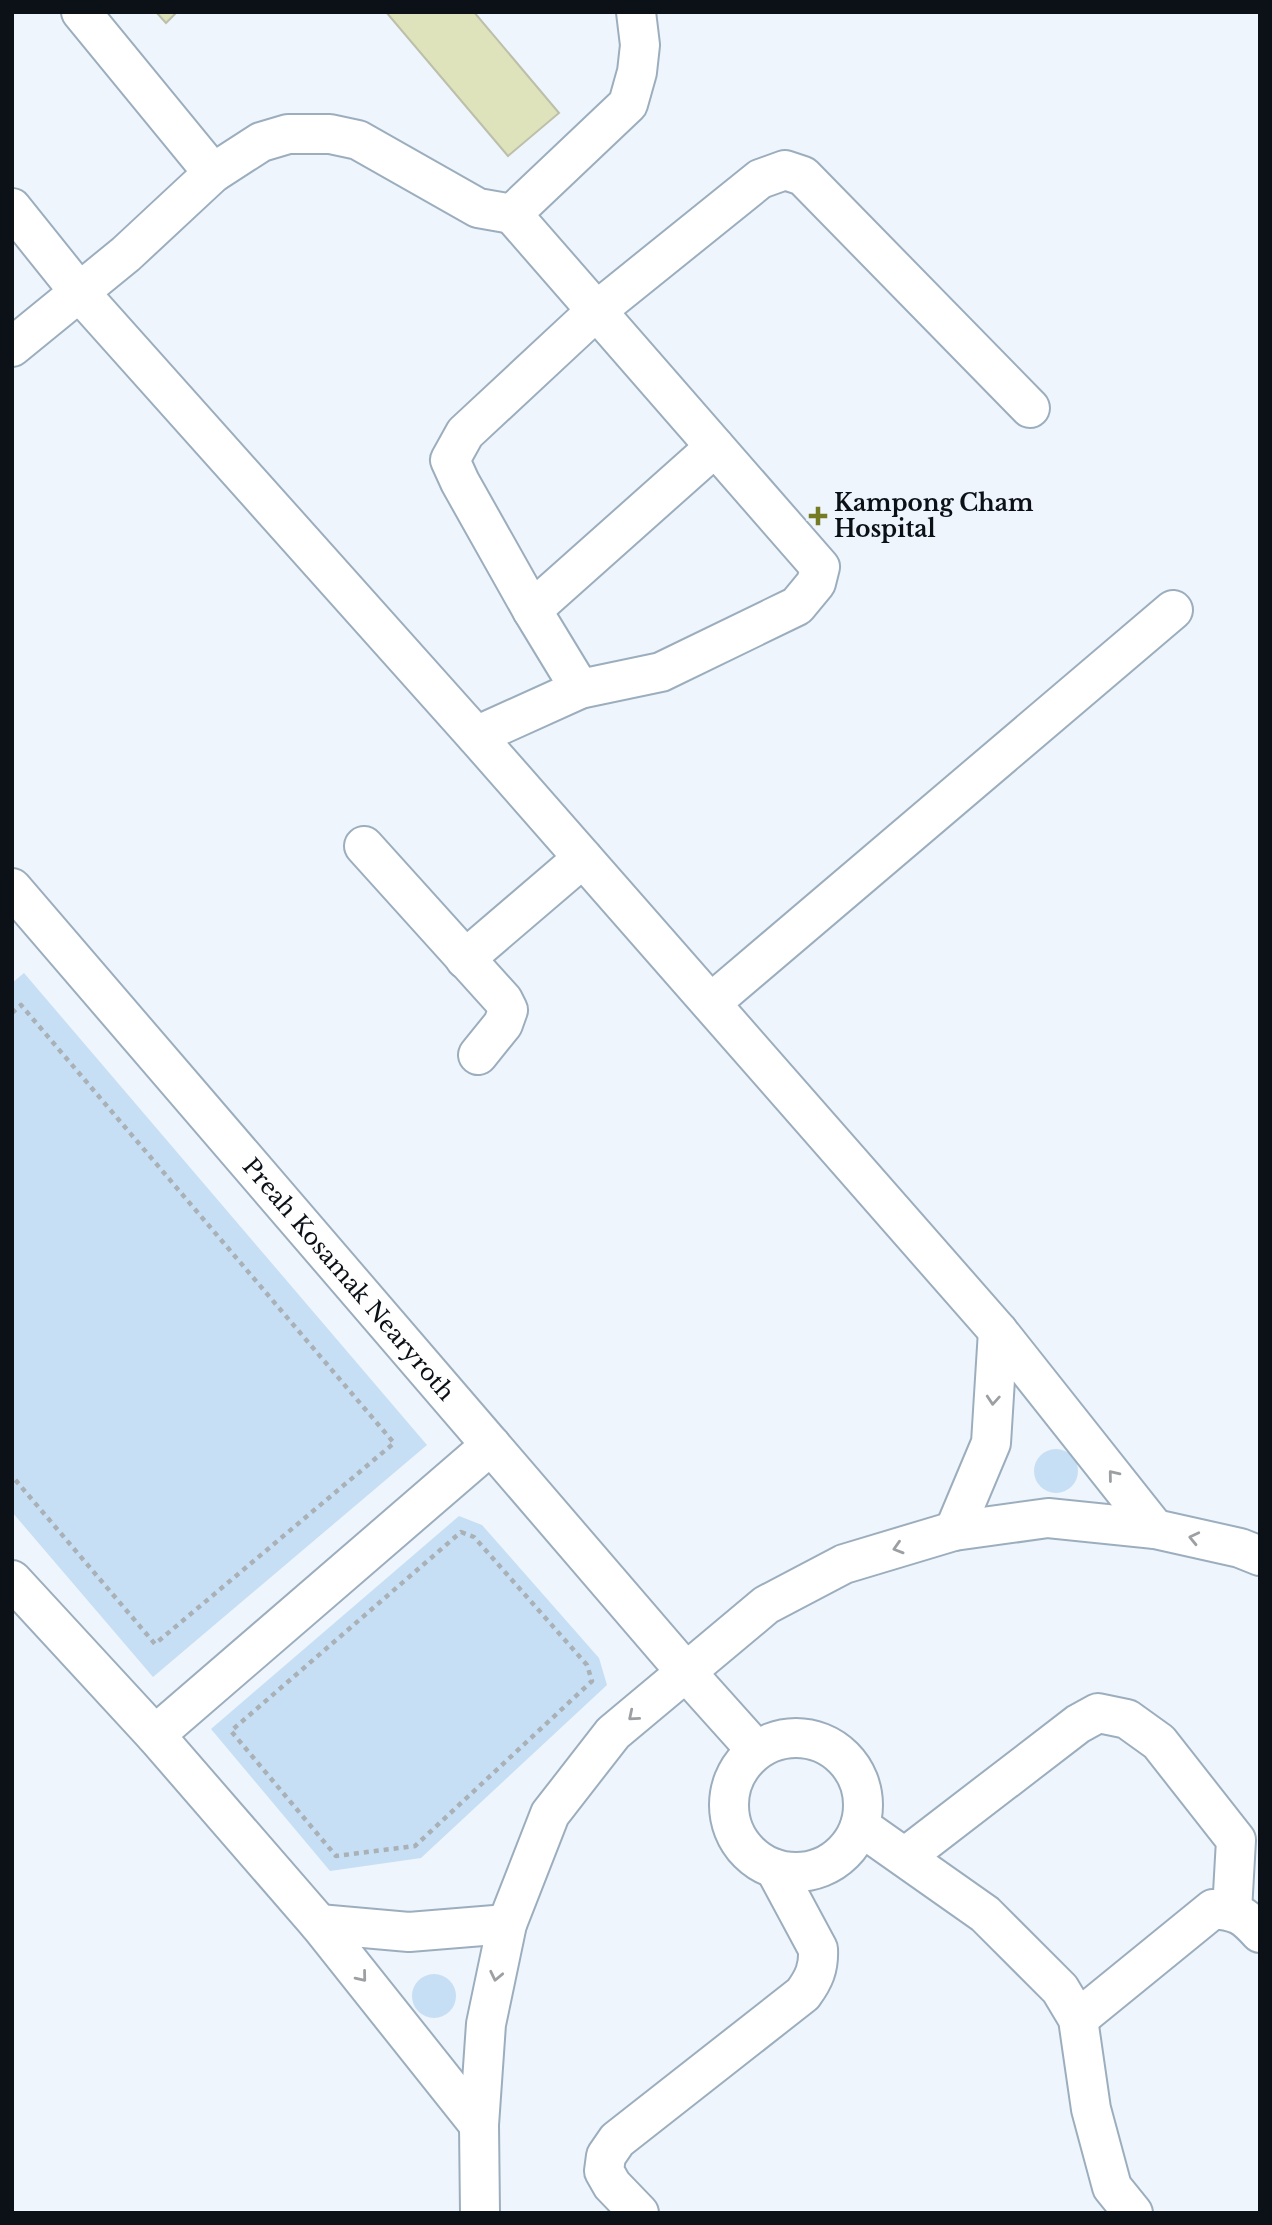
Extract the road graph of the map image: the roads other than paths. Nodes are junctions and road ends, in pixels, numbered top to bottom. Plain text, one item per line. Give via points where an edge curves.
1 (81, 12) edge
2 (636, 12) edge
3 (213, 173) junction
4 (12, 208) edge
5 (512, 214) junction
6 (80, 293) junction
7 (596, 312) junction
8 (12, 347) edge
9 (1030, 408) dead end
10 (715, 447) junction
11 (531, 610) junction
12 (1173, 610) dead end
13 (580, 689) junction
14 (476, 736) junction
15 (364, 846) dead end
16 (583, 858) junction
17 (18, 907) edge
18 (465, 959) junction
19 (710, 1003) junction
20 (478, 1055) dead end
21 (998, 1332) junction
22 (491, 1445) junction
23 (1155, 1529) junction
24 (954, 1531) junction
25 (1260, 1556) edge
26 (12, 1580) edge
27 (686, 1672) junction
28 (155, 1735) junction
29 (756, 1750) junction
30 (860, 1826) junction
31 (905, 1857) junction
32 (775, 1869) junction
33 (1246, 1922) edge
34 (319, 1924) junction
35 (507, 1924) junction
36 (1078, 2019) junction
37 (479, 2124) junction
38 (480, 2213) edge
39 (639, 2213) edge
40 (1133, 2213) edge

1 - 3 street
2 - 5 street via 640,45 628,104
3 - 5 street via 261,142 288,134 330,134 358,140 478,208
3 - 6 street
4 - 6 street
5 - 7 street
6 - 8 street
6 - 14 street
7 - 9 street via 760,179 785,170 803,176
7 - 10 street
7 - 11 street via 465,433 450,460
10 - 11 street
10 - 13 street via 820,567 816,583 797,606 661,672
11 - 13 street
12 - 19 street
13 - 14 street
14 - 16 street
15 - 18 street
16 - 18 street
16 - 19 street
17 - 22 street, Preah Kosamak Nearyroth
18 - 20 street via 508,1010 503,1024
19 - 21 street
23 -> 21 street
21 -> 24 street via 991,1443
22 - 27 street, Preah Kosamak Nearyroth
22 - 28 street
23 - 24 street via 1048,1518
25 -> 23 street
24 -> 27 street via 844,1564 766,1605
26 - 28 street
27 - 29 street, Preah Kosamak Nearyroth
27 -> 35 street via 613,1733 550,1814
28 - 34 street
29 - 30 street via 795,1738 835,1750 860,1784
29 - 32 street via 731,1784 728,1805 741,1844
30 - 31 street
30 - 32 street via 851,1845 817,1869
31 - 33 street via 1098,1713 1127,1719 1159,1742 1236,1839
31 - 36 street via 985,1914 1060,1989
32 - 39 street via 818,1949 813,1980 803,1994 617,2140 606,2156 604,2171
33 - 36 street via 1213,1909
34 - 35 street via 409,1932
34 -> 37 street
35 -> 37 street via 486,2024
36 - 40 street via 1091,2109 1112,2187
37 - 38 street

